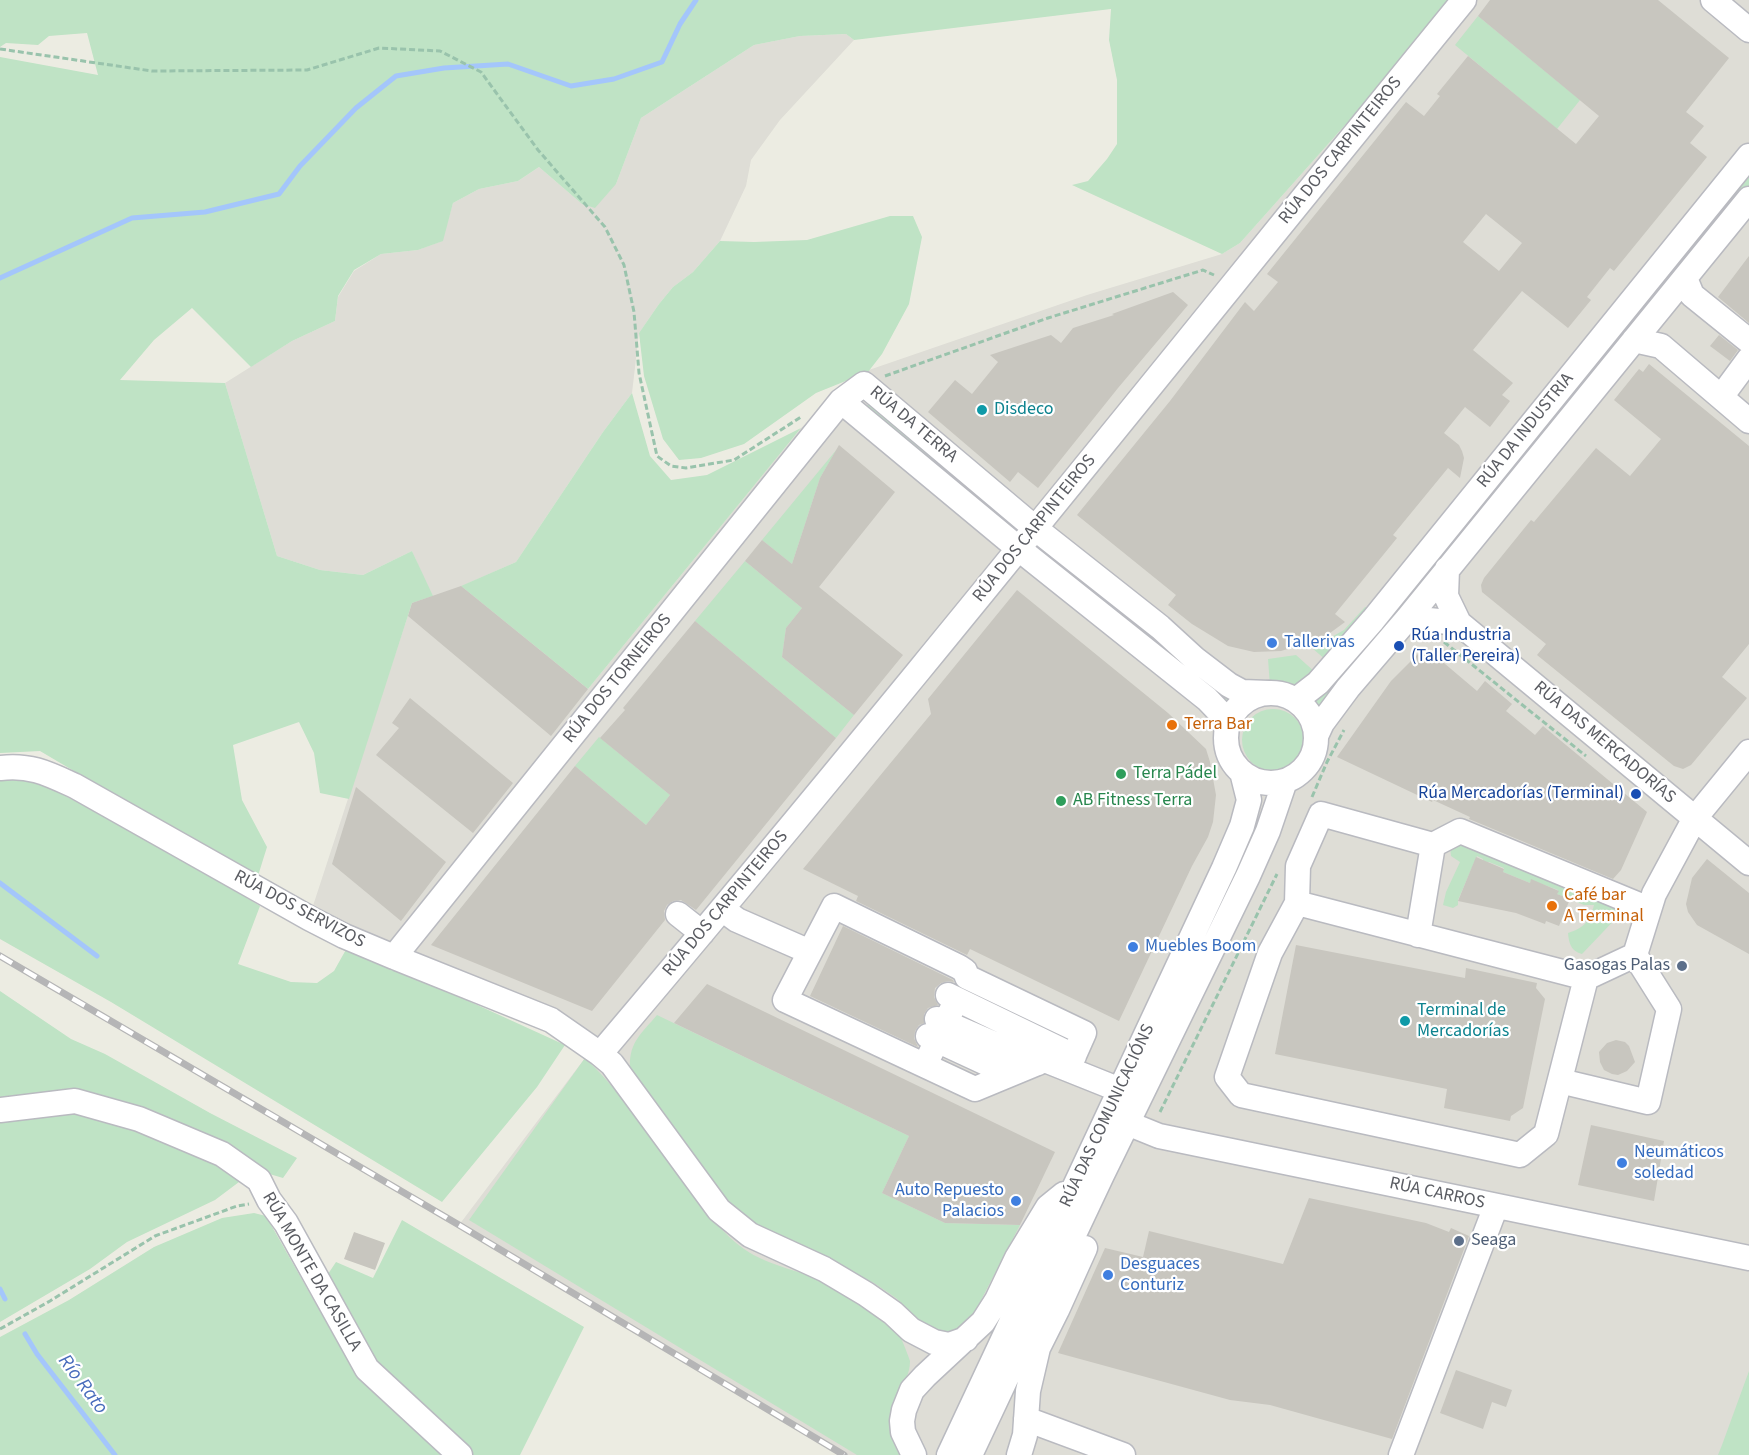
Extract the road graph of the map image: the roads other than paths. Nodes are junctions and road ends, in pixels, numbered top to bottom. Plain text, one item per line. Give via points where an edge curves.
1 (1464, 0) edge
2 (1713, 0) edge
3 (1749, 30) edge
4 (1749, 156) edge
5 (1749, 199) edge
6 (1685, 278) junction
7 (1634, 340) junction
8 (1749, 341) edge
9 (1749, 359) edge
10 (1562, 387) junction
11 (1721, 397) junction
12 (841, 401) junction
13 (1582, 404) junction
14 (1749, 421) edge
15 (1510, 451) junction
16 (1530, 468) junction
17 (1036, 529) junction
18 (1019, 549) junction
19 (1447, 569) junction
20 (1408, 618) junction
21 (1459, 623) junction
22 (1269, 693) junction
23 (1296, 700) junction
24 (1229, 722) junction
25 (1316, 736) junction
26 (1749, 752) edge
27 (0, 768) edge
28 (1242, 772) junction
29 (1285, 781) junction
30 (1695, 818) junction
31 (1433, 845) junction
32 (1749, 862) edge
33 (1297, 903) junction
34 (722, 909) junction
35 (1649, 909) junction
36 (678, 914) dead end
37 (702, 933) junction
38 (1418, 935) junction
39 (810, 952) junction
40 (1635, 955) junction
41 (394, 957) junction
42 (967, 977) junction
43 (1586, 978) junction
44 (938, 1027) junction
45 (600, 1054) junction
46 (1042, 1061) junction
47 (1071, 1062) junction
48 (1560, 1081) junction
49 (1120, 1090) junction
50 (0, 1110) edge
51 (1127, 1123) junction
52 (1102, 1175) junction
53 (1075, 1185) junction
54 (1496, 1206) junction
55 (1749, 1258) edge
56 (911, 1330) junction
57 (966, 1339) junction
58 (925, 1376) junction
59 (1026, 1419) junction
60 (460, 1455) edge
61 (914, 1455) edge
62 (949, 1455) edge
63 (970, 1455) edge
64 (1019, 1455) edge
65 (1123, 1455) edge
66 (1401, 1455) edge

1 - 17 street, RÚA DOS CARPINTEIROS
2 - 3 street
4 - 10 street, RÚA DA INDUSTRIA
5 - 6 street, RÚA DA INDUSTRIA
6 - 7 street, RÚA DA INDUSTRIA
6 - 8 street via 1692,294
7 - 11 street via 1661,346
7 - 13 street, RÚA DA INDUSTRIA
9 - 11 street
10 - 13 street
10 - 15 street, RÚA DA INDUSTRIA
11 - 14 street
12 - 17 street, RÚA DA TERRA via 864,384
12 - 18 street, RÚA DA TERRA
12 - 41 street, RÚA DOS TORNEIROS
13 - 16 street, RÚA DA INDUSTRIA
15 - 16 street
15 - 23 street, RÚA DA INDUSTRIA via 1373,620 1318,683
16 - 19 street, RÚA DA INDUSTRIA
17 - 18 street, RÚA DOS CARPINTEIROS
17 - 22 street, RÚA DA TERRA via 1229,685 1242,692
18 - 24 street, RÚA DA TERRA via 1207,699
18 - 34 street, RÚA DOS CARPINTEIROS
19 - 20 street, RÚA DA INDUSTRIA
19 - 21 street, RÚA DAS MERCADORÍAS via 1446,596
20 - 21 street
20 - 25 street, RÚA DA INDUSTRIA via 1348,688
21 - 30 street, RÚA DAS MERCADORÍAS
22 - 23 street
22 - 24 street via 1245,702
23 - 25 street via 1314,722
24 - 28 street, RÚA DAS COMUNICACIÓNS via 1228,749
25 - 29 street via 1308,764
26 - 30 street
27 - 41 street, RÚA DOS SERVIZOS via 20,766 43,771 75,786 309,918
28 - 29 street via 1255,780
28 - 49 street, RÚA DAS COMUNICACIÓNS via 1249,800 1242,826
29 - 51 street, RÚA DAS COMUNICACIÓNS via 1248,876
30 - 32 street, RÚA DAS MERCADORÍAS
30 - 35 street
31 - 33 street via 1321,813 1298,866
31 - 35 street via 1460,831
31 - 38 street
33 - 38 street
33 - 48 street via 1270,953 1227,1077 1241,1095 1520,1155 1546,1134
34 - 37 street, RÚA DOS CARPINTEIROS
34 - 39 street via 737,920
35 - 40 street
36 - 37 street
37 - 45 street, RÚA DOS CARPINTEIROS
38 - 43 street
39 - 42 street via 834,906 959,967
39 - 44 street via 785,1000
40 - 43 street
40 - 48 street via 1669,1009 1648,1102
41 - 45 street, RÚA DOS SERVIZOS via 551,1020
42 - 44 street
42 - 47 street via 1084,1033
43 - 48 street
44 - 46 street
44 - 46 street via 975,1089
44 - 47 street
45 - 56 street, RÚA DOS SERVIZOS via 638,1097 719,1210 750,1235 824,1269 866,1294
46 - 47 street
47 - 49 street
49 - 53 street, RÚA DAS COMUNICACIÓNS
50 - 60 street, RÚA MONTE DA CASILLA via 75,1101 139,1119 222,1154 259,1180 368,1369
51 - 52 street, RÚA DAS COMUNICACIÓNS
51 - 54 street, RÚA CARROS via 1159,1136
52 - 59 street via 1088,1240 1038,1348
52 - 63 street, RÚA DAS COMUNICACIÓNS
53 - 57 street via 1048,1207 997,1300
53 - 62 street, RÚA DAS COMUNICACIÓNS
54 - 55 street, RÚA CARROS
54 - 66 street
56 - 57 street, RÚA DOS SERVIZOS via 949,1345
56 - 58 street
57 - 58 street
58 - 61 street via 912,1390 902,1422
59 - 64 street
59 - 65 street

